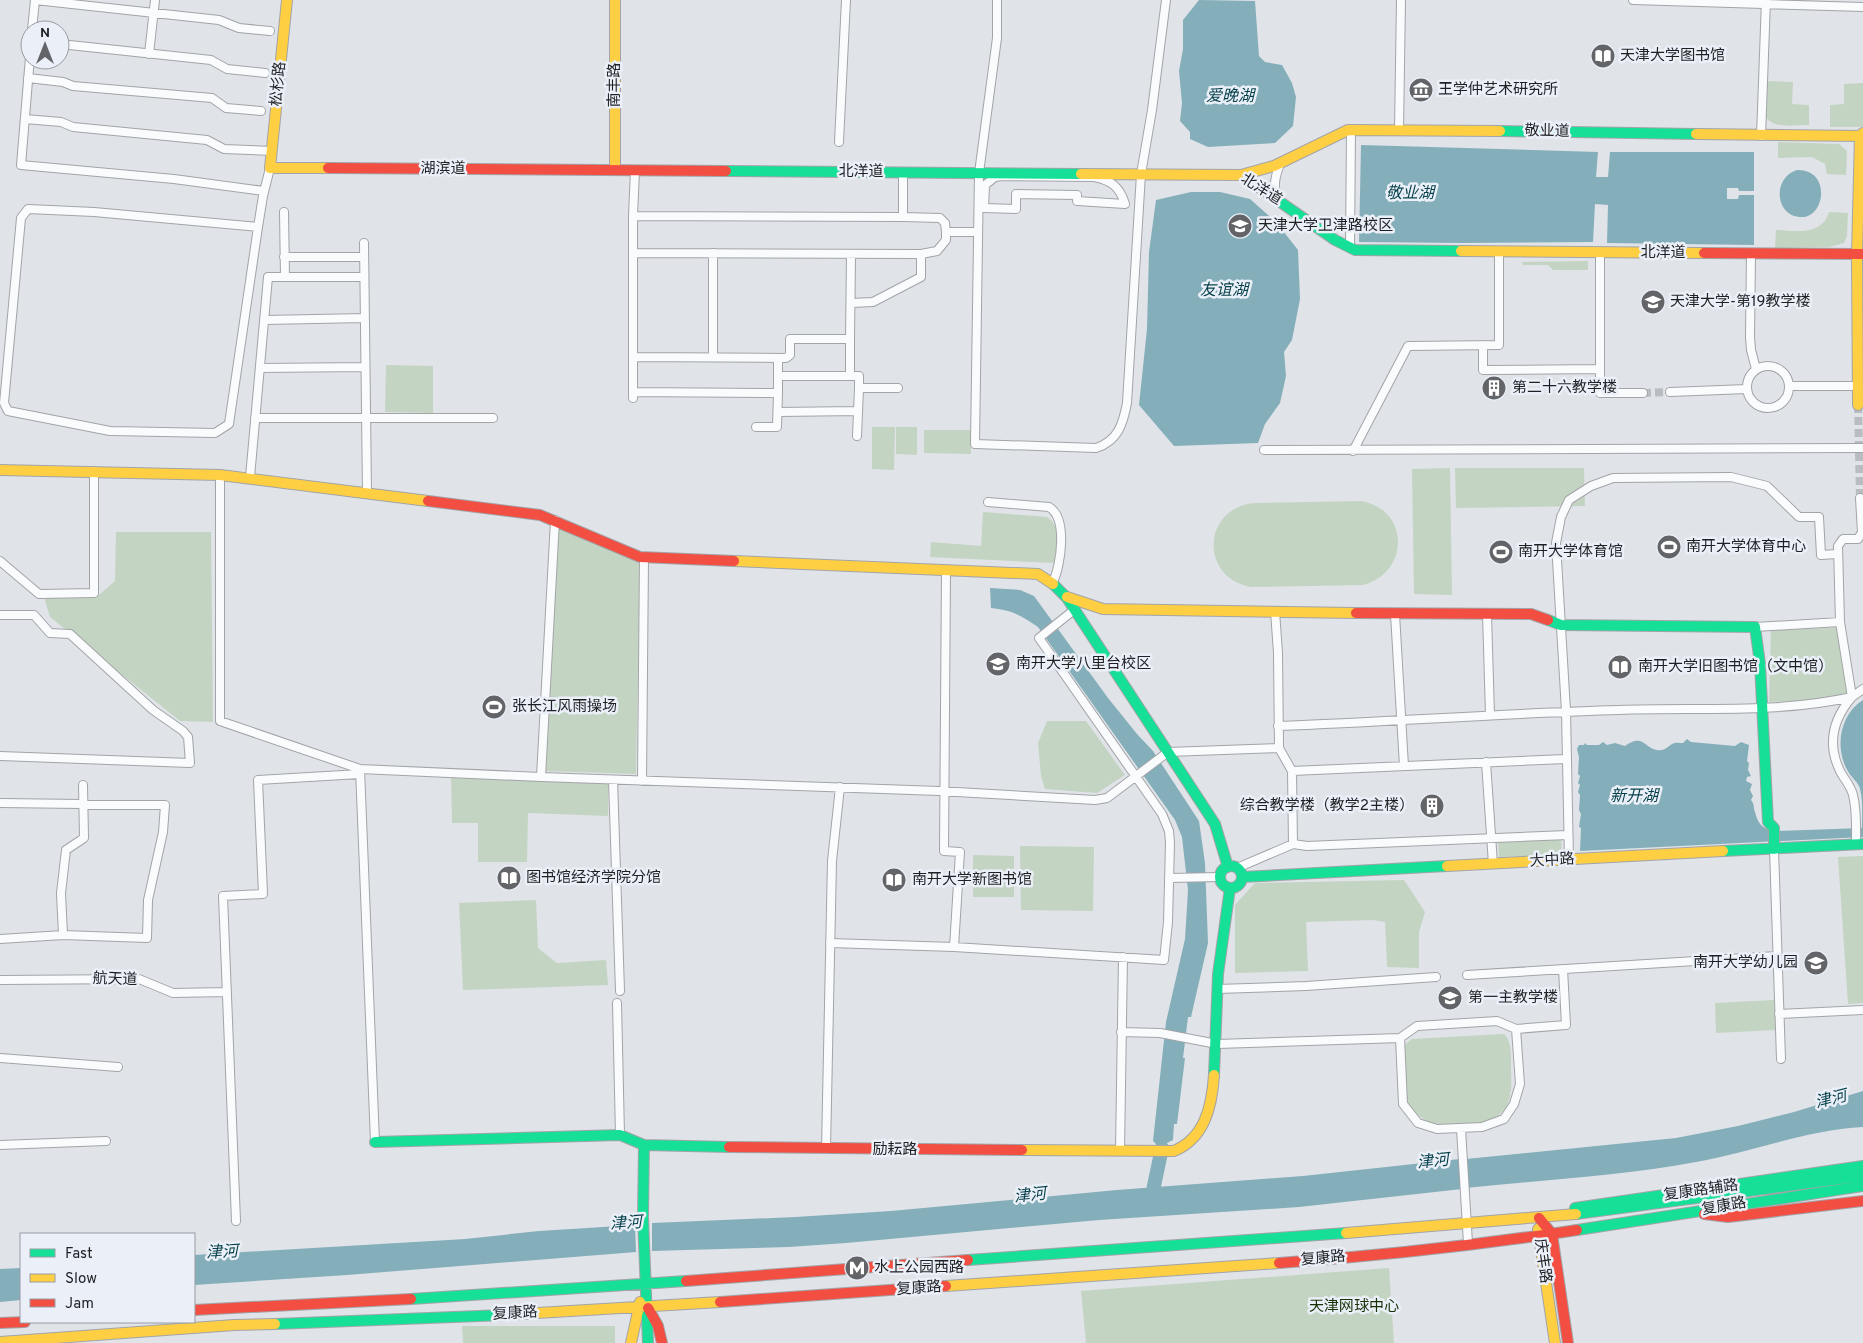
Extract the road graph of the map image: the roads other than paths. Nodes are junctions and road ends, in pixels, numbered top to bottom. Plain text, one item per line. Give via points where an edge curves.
1 (35, 0) edge
2 (154, 0) edge
3 (287, 0) edge
4 (615, 0) edge
5 (846, 0) edge
6 (997, 0) edge
7 (1166, 0) edge
8 (1400, 0) edge
9 (1634, 0) edge
10 (1766, 2) edge
11 (1863, 6) edge
12 (153, 13) junction
13 (33, 20) edge
14 (270, 31) dead end
15 (70, 45) edge
16 (149, 54) junction
17 (29, 70) edge
18 (265, 73) dead end
19 (28, 78) junction
20 (261, 111) dead end
21 (25, 119) junction
22 (1351, 130) junction
23 (1399, 130) junction
24 (1862, 135) edge
25 (1761, 136) junction
26 (839, 142) dead end
27 (272, 151) junction
28 (1281, 162) junction
29 (270, 168) junction
30 (615, 170) junction
31 (635, 170) junction
32 (903, 172) junction
33 (978, 173) junction
34 (1141, 174) junction
35 (1241, 175) junction
36 (995, 177) joint
37 (264, 191) junction
38 (1277, 200) junction
39 (284, 212) dead end
40 (633, 216) junction
41 (903, 217) junction
42 (258, 227) junction
43 (946, 232) junction
44 (978, 232) junction
45 (364, 243) dead end
46 (1350, 248) junction
47 (1499, 251) junction
48 (1600, 252) junction
49 (633, 253) junction
50 (713, 253) junction
51 (1751, 253) junction
52 (921, 254) junction
53 (1860, 254) edge
54 (851, 256) dead end
55 (284, 257) junction
56 (364, 257) junction
57 (285, 276) junction
58 (364, 277) junction
59 (851, 303) junction
60 (365, 318) junction
61 (264, 320) junction
62 (850, 339) junction
63 (1483, 345) junction
64 (633, 357) junction
65 (714, 357) junction
66 (778, 358) junction
67 (365, 367) junction
68 (260, 368) junction
69 (1600, 369) junction
70 (1756, 369) junction
71 (778, 376) junction
72 (850, 376) junction
73 (1790, 386) junction
74 (1858, 386) junction
75 (859, 388) junction
76 (898, 388) dead end
77 (1747, 389) junction
78 (1670, 392) tunnel mouth
79 (778, 393) junction
80 (1643, 393) tunnel mouth
81 (1858, 405) dead end
82 (858, 411) junction
83 (778, 412) junction
84 (366, 417) junction
85 (255, 418) junction
86 (494, 418) dead end
87 (756, 427) dead end
88 (858, 436) dead end
89 (1863, 448) edge
90 (1264, 450) dead end
91 (1353, 451) junction
92 (0, 470) edge
93 (94, 471) junction
94 (220, 475) junction
95 (250, 478) junction
96 (367, 492) junction
97 (1860, 498) dead end
98 (988, 502) dead end
99 (554, 520) junction
100 (1837, 554) junction
101 (644, 557) junction
102 (0, 560) edge
103 (946, 570) junction
104 (1053, 582) junction
105 (1067, 597) junction
106 (1074, 610) junction
107 (1275, 611) junction
108 (1395, 614) junction
109 (1486, 614) junction
110 (0, 615) edge
111 (1840, 622) junction
112 (1561, 625) junction
113 (1755, 626) junction
114 (1863, 689) edge
115 (1852, 697) junction
116 (1762, 707) junction
117 (1566, 711) junction
118 (1490, 715) junction
119 (1402, 720) junction
120 (1278, 726) junction
121 (1279, 748) junction
122 (1168, 752) junction
123 (0, 756) edge
124 (1566, 759) junction
125 (1486, 762) junction
126 (1404, 766) junction
127 (1292, 770) junction
128 (360, 771) junction
129 (541, 777) junction
130 (1136, 778) junction
131 (614, 780) junction
132 (642, 781) junction
133 (83, 785) dead end
134 (840, 787) junction
135 (944, 791) junction
136 (0, 803) edge
137 (83, 805) junction
138 (1568, 835) junction
139 (1491, 838) junction
140 (1858, 842) edge
141 (1293, 844) junction
142 (1774, 846) junction
143 (1569, 860) junction
144 (1493, 864) junction
145 (1236, 871) junction
146 (1220, 877) junction
147 (1169, 878) junction
148 (1230, 888) junction
149 (63, 935) junction
150 (0, 939) edge
151 (830, 943) junction
152 (954, 947) junction
153 (1778, 956) junction
154 (1123, 957) junction
155 (1563, 969) junction
156 (1467, 976) dead end
157 (1436, 977) dead end
158 (0, 980) edge
159 (1217, 989) junction
160 (620, 991) dead end
161 (227, 992) junction
162 (616, 1003) dead end
163 (1863, 1010) edge
164 (1779, 1014) junction
165 (1516, 1029) junction
166 (1121, 1032) junction
167 (1400, 1038) junction
168 (1217, 1044) junction
169 (0, 1058) edge
170 (1780, 1059) dead end
171 (118, 1067) dead end
172 (1461, 1128) junction
173 (620, 1135) junction
174 (106, 1141) dead end
175 (375, 1142) joint
176 (644, 1145) junction
177 (0, 1146) edge
178 (826, 1149) junction
179 (1120, 1151) junction
180 (1863, 1166) edge
181 (1863, 1176) edge
182 (1863, 1186) edge
183 (1863, 1201) edge
184 (1693, 1213) junction
185 (1539, 1218) junction
186 (236, 1221) dead end
187 (1467, 1224) junction
188 (1552, 1234) junction
189 (1538, 1236) junction
190 (1468, 1242) junction
191 (645, 1284) junction
192 (643, 1308) junction
193 (195, 1310) edge
194 (20, 1322) edge
195 (0, 1324) edge
196 (4, 1342) edge
197 (625, 1343) edge
198 (631, 1343) edge
199 (638, 1343) edge
200 (648, 1343) edge
201 (656, 1343) edge
202 (662, 1343) edge
203 (1555, 1343) edge
204 (1568, 1343) edge

1 - 12 street
1 - 13 street
2 - 12 street
3 - 27 main road, 松杉路
4 - 30 main road, 南丰路
5 - 26 street
6 - 33 street via 996,38
7 - 34 street
8 - 23 street
9 - 10 street
10 - 11 street
10 - 25 street
12 - 14 street via 219,20 239,28
12 - 16 street
15 - 16 street
16 - 18 street via 211,60 227,69
17 - 19 street
19 - 20 street via 73,86 212,98 226,108
19 - 21 street
21 - 27 street via 207,140 224,149
21 - 37 street via 21,165
22 - 23 main road, 敬业道
22 - 28 main road, 敬业道
22 - 46 street
23 - 25 main road, 敬业道
24 - 25 main road, 敬业道
24 - 53 main road
27 - 29 main road, 松杉路
28 - 35 main road, 敬业道
28 - 38 street via 1276,172
29 - 30 main road, 湖滨道
29 - 37 street
30 - 31 main road, 北洋道
31 - 32 main road, 北洋道
31 - 40 street
32 - 33 main road, 北洋道
32 - 41 street
33 - 34 main road, 北洋道
33 - 44 street
34 - 35 main road, 北洋道
34 - 44 street via 1127,404 1120,430 1105,445 1096,448 976,444
35 - 38 main road, 北洋道
36 - 36 street via 985,185 984,208 1016,209 1016,194 1077,195 1077,201 1126,204 1115,185 1094,177
37 - 42 street
38 - 46 main road, 北洋道
39 - 55 street
40 - 41 street
40 - 49 street
41 - 43 street via 940,218 945,223
42 - 42 street via 229,424 214,433 110,431 8,411 4,403 21,218 28,210 94,212
43 - 44 street
43 - 52 street via 946,240 937,251
45 - 56 street
46 - 47 main road, 北洋道
47 - 48 main road, 北洋道
47 - 63 street via 1499,345
48 - 51 main road, 北洋道
48 - 69 street
49 - 50 street
49 - 64 street
50 - 52 street
50 - 65 street
51 - 53 main road, 北洋道
51 - 70 street via 1750,337
52 - 59 street via 922,277 873,302
53 - 74 main road
54 - 59 street
55 - 56 street
55 - 57 street
56 - 58 street
57 - 58 street
57 - 61 street via 268,277
58 - 60 street
59 - 62 street
60 - 61 street
60 - 67 street
61 - 68 street
62 - 66 street via 790,339 790,355
62 - 72 street
63 - 69 street via 1483,370
63 - 91 street via 1408,346
64 - 65 street
64 - 79 street via 633,395
65 - 66 street
66 - 71 street
67 - 68 street
67 - 84 street
68 - 85 street
69 - 80 street via 1600,393
70 - 73 street via 1768,366 1780,369
70 - 77 street via 1747,381
71 - 72 street
71 - 79 street
72 - 75 street via 859,376
73 - 74 street
73 - 77 street via 1782,403 1770,408 1763,408 1752,401
74 - 81 main road
75 - 76 street
75 - 82 street
77 - 78 street
79 - 83 street
82 - 83 street
82 - 88 street
83 - 87 street via 777,427
84 - 85 street
84 - 86 street
84 - 96 street
85 - 95 street
89 - 91 street
90 - 91 street
92 - 93 main road
93 - 94 main road
93 - 102 street via 94,593 39,594
94 - 95 main road
94 - 128 street via 220,721
95 - 96 main road
96 - 99 main road via 540,515
97 - 100 street via 1862,532 1858,539 1843,540
98 - 104 street via 1049,507 1056,512 1061,548
99 - 101 main road
99 - 129 street
100 - 111 street
100 - 112 street via 1821,555 1819,517 1799,517 1767,486 1731,477 1612,478 1569,500 1561,517 1556,543
101 - 103 main road
101 - 132 street
103 - 104 main road via 1038,574
103 - 135 street
104 - 105 main road
105 - 106 main road
105 - 107 main road via 1103,609
106 - 122 main road
106 - 130 street via 1038,638
107 - 108 main road
107 - 120 street
108 - 109 main road
108 - 119 street
109 - 112 main road via 1531,614
109 - 118 street
110 - 123 street via 34,615 50,633 70,634 153,710 183,731 188,737 190,763
111 - 113 street
111 - 115 street
112 - 113 main road via 1635,628
112 - 117 street
113 - 116 main road
114 - 115 street
115 - 116 street via 1822,704
115 - 140 street via 1838,717 1833,746 1839,768 1854,797
116 - 117 street
116 - 142 main road via 1768,822 1774,828
117 - 118 street
117 - 124 street
118 - 119 street
119 - 120 street
119 - 126 street
120 - 121 street
121 - 122 street
121 - 127 street
122 - 130 street
122 - 145 main road via 1215,824
124 - 125 street
124 - 138 street
125 - 126 street
125 - 139 street
126 - 127 street
127 - 141 street
128 - 129 street
128 - 161 street via 258,780 262,894 223,896
128 - 175 street
129 - 131 street
130 - 135 street via 1107,798 1096,800
130 - 147 street via 1162,814 1169,831
131 - 132 street
131 - 160 street
132 - 134 street
133 - 137 street
134 - 135 street
134 - 151 street via 832,861
135 - 152 street via 944,851 960,852
136 - 137 street
137 - 149 street via 84,838 66,850 61,893
137 - 149 street via 165,805 164,832 148,900 147,938
138 - 139 street
138 - 143 street
139 - 141 street
139 - 144 street
140 - 142 main road, 大中路
141 - 145 street
142 - 143 main road, 大中路
142 - 153 street
143 - 144 main road, 大中路
144 - 145 main road, 大中路
145 - 146 main road via 1224,870
145 - 148 main road via 1237,886
146 - 147 street
146 - 148 main road
147 - 154 street via 1164,960
148 - 159 main road
149 - 150 street
151 - 152 street
151 - 178 street
152 - 154 street
153 - 155 street
153 - 164 street
154 - 166 street
155 - 156 street
155 - 165 street via 1566,1025
157 - 159 street
158 - 161 street, 航天道 via 139,979 172,992
159 - 168 main road
161 - 186 street
162 - 173 street
163 - 164 street
164 - 170 street
165 - 167 street via 1497,1021 1417,1026
165 - 172 street via 1520,1084 1514,1104 1504,1119 1482,1127
166 - 168 street via 1160,1033
166 - 179 street
167 - 168 street
167 - 172 street via 1403,1104 1418,1123 1437,1128
168 - 179 main road, 励耘路 via 1210,1104 1199,1132 1186,1146 1168,1152
169 - 171 street
172 - 187 street
173 - 175 main road
173 - 176 main road
174 - 177 street
176 - 178 main road, 励耘路
176 - 191 main road
178 - 179 main road, 励耘路
180 - 185 main road, 复康路辅路 via 1576,1208
181 - 185 main road, 复康路
182 - 184 main road, 复康路
183 - 184 main road, 复康路辅路 via 1728,1217
184 - 188 main road, 复康路
185 - 187 main road, 复康路
185 - 188 main road, 庆丰路
185 - 189 main road, 庆丰路
187 - 190 street
187 - 191 main road, 复康路
188 - 189 main road, 复康路
188 - 204 main road, 庆丰路
189 - 190 main road, 复康路
189 - 203 main road, 庆丰路
190 - 192 main road, 复康路 via 1329,1259
191 - 192 main road
191 - 193 main road, 复康路 via 464,1298
192 - 196 main road, 复康路 via 234,1325
192 - 197 main road
192 - 198 main road
192 - 199 main road
192 - 200 main road
192 - 201 main road
192 - 202 main road via 658,1326
194 - 195 main road

